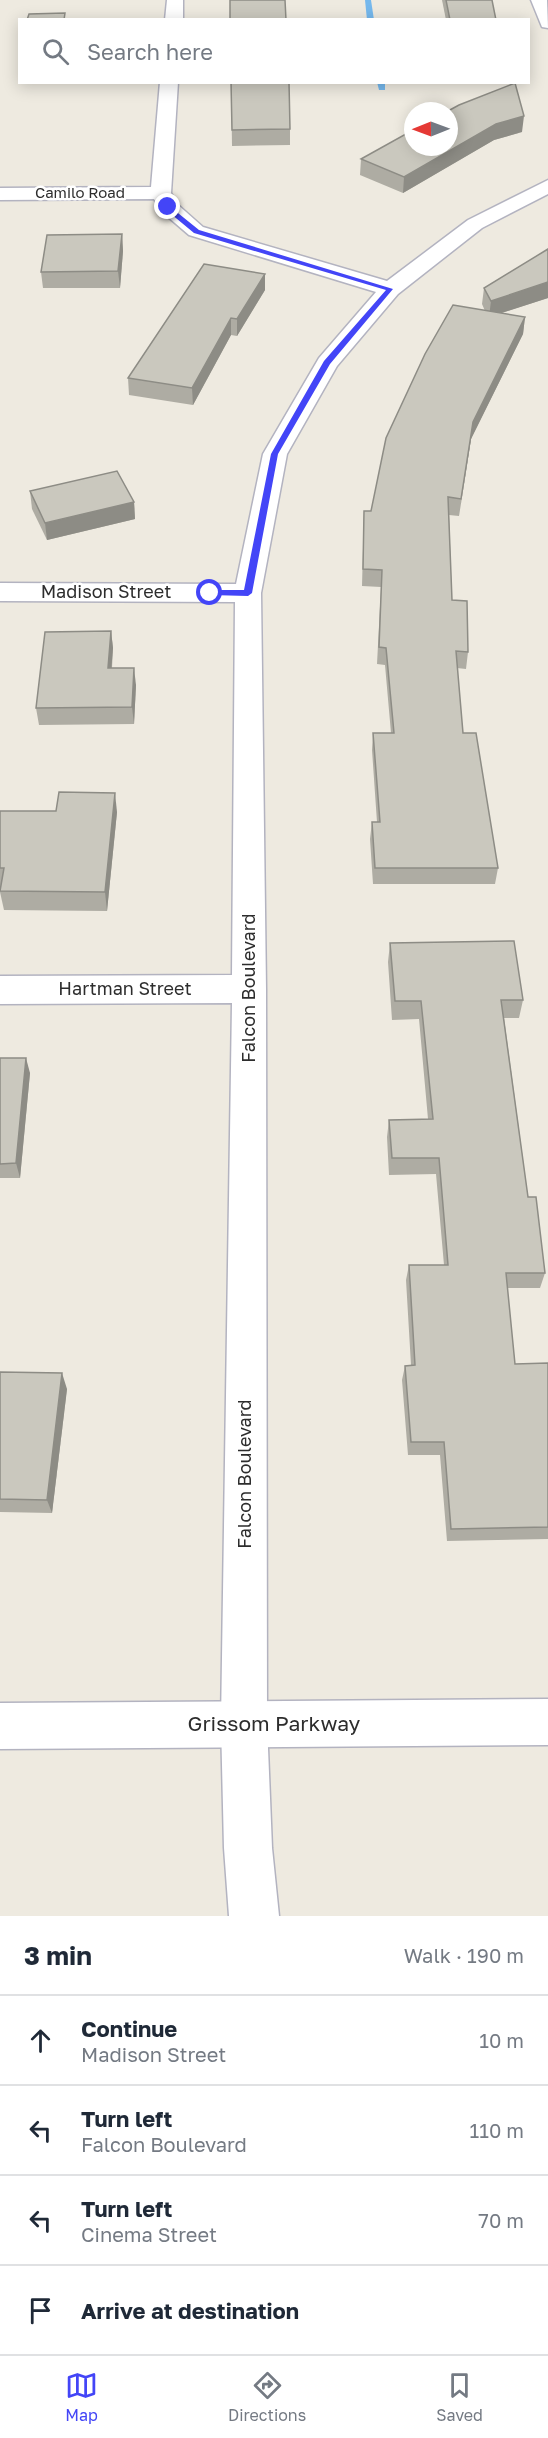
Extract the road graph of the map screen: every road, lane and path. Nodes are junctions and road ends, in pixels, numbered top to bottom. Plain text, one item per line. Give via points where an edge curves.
1 (175, 0) edge
2 (538, 0) edge
3 (174, 18) edge
4 (548, 23) edge
5 (169, 84) edge
6 (548, 186) edge
7 (161, 192) junction
8 (0, 194) edge
9 (390, 289) junction
10 (0, 592) edge
11 (248, 593) junction
12 (249, 989) junction
13 (0, 990) edge
14 (548, 1722) edge
15 (244, 1723) junction
16 (0, 1726) edge
17 (254, 1916) edge

1 - 3 street
2 - 4 street
5 - 7 street
6 - 9 street, Falcon Boulevard via 475,224
7 - 8 street, Camilo Road
7 - 9 street via 168,207 196,231
9 - 11 street, Falcon Boulevard via 327,363 275,454
10 - 11 street, Madison Street
11 - 12 street, Falcon Boulevard
12 - 13 street, Hartman Street
12 - 15 street, Falcon Boulevard
14 - 15 street, Grissom Parkway
15 - 16 street, Grissom Parkway
15 - 17 street, Falcon Boulevard

